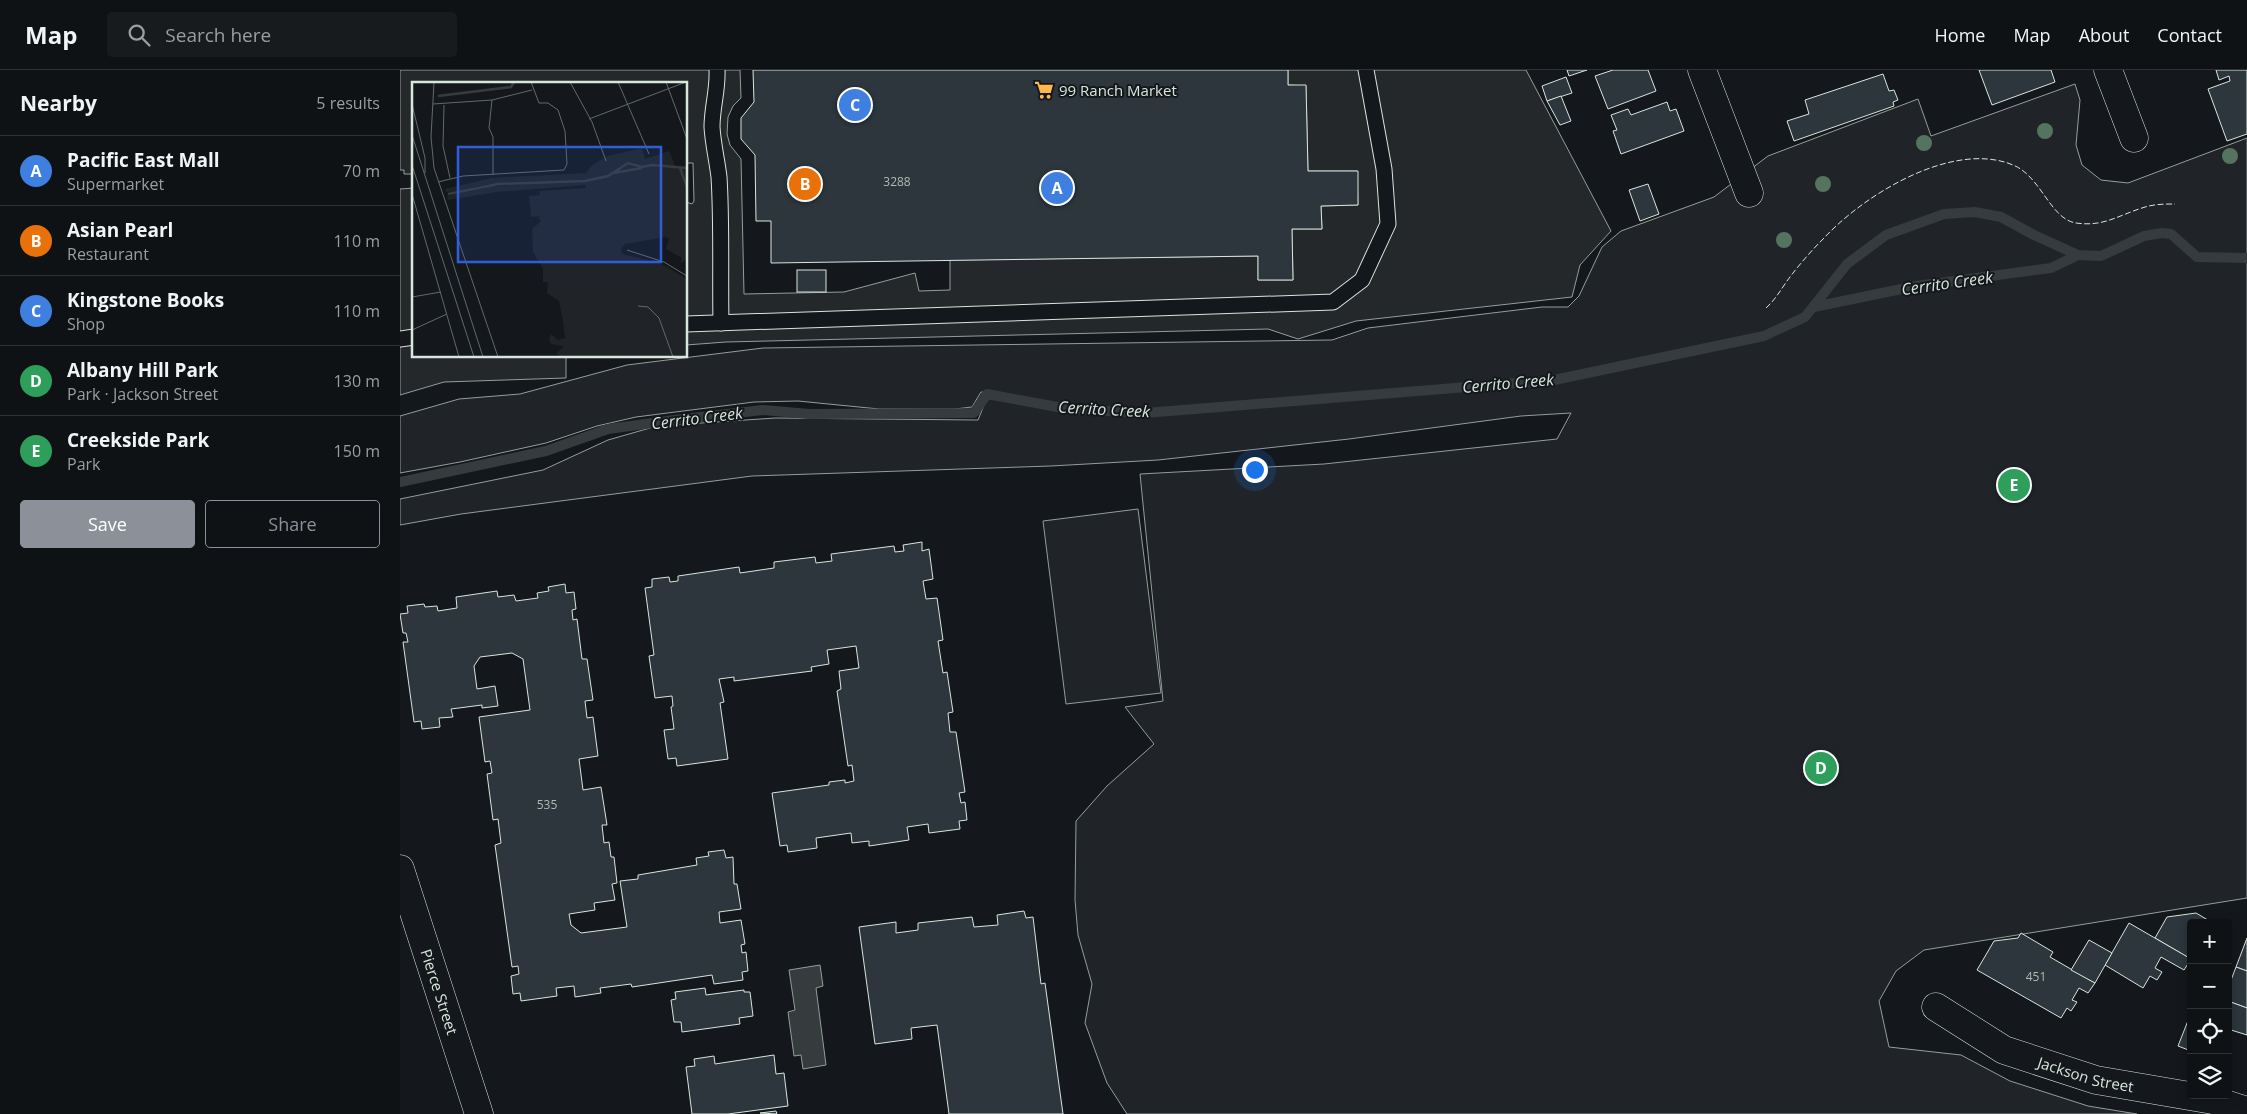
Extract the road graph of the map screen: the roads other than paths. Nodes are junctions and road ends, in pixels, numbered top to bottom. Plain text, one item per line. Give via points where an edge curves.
1 (717, 70) edge
2 (1366, 70) edge
3 (1702, 70) edge
4 (2108, 70) edge
5 (2134, 138) dead end
6 (1749, 193) dead end
7 (721, 323) junction
8 (688, 324) edge
9 (400, 869) edge
10 (1936, 1007) dead end
11 (2247, 1111) edge
12 (479, 1114) edge

1 - 7 lane via 718,87 712,125 718,175
2 - 7 lane via 1384,169 1388,224 1362,280 1333,302
3 - 6 street
4 - 5 street
7 - 8 lane
9 - 12 street, Pierce Street
10 - 11 street, Jackson Street via 2004,1050 2096,1080 2213,1100

